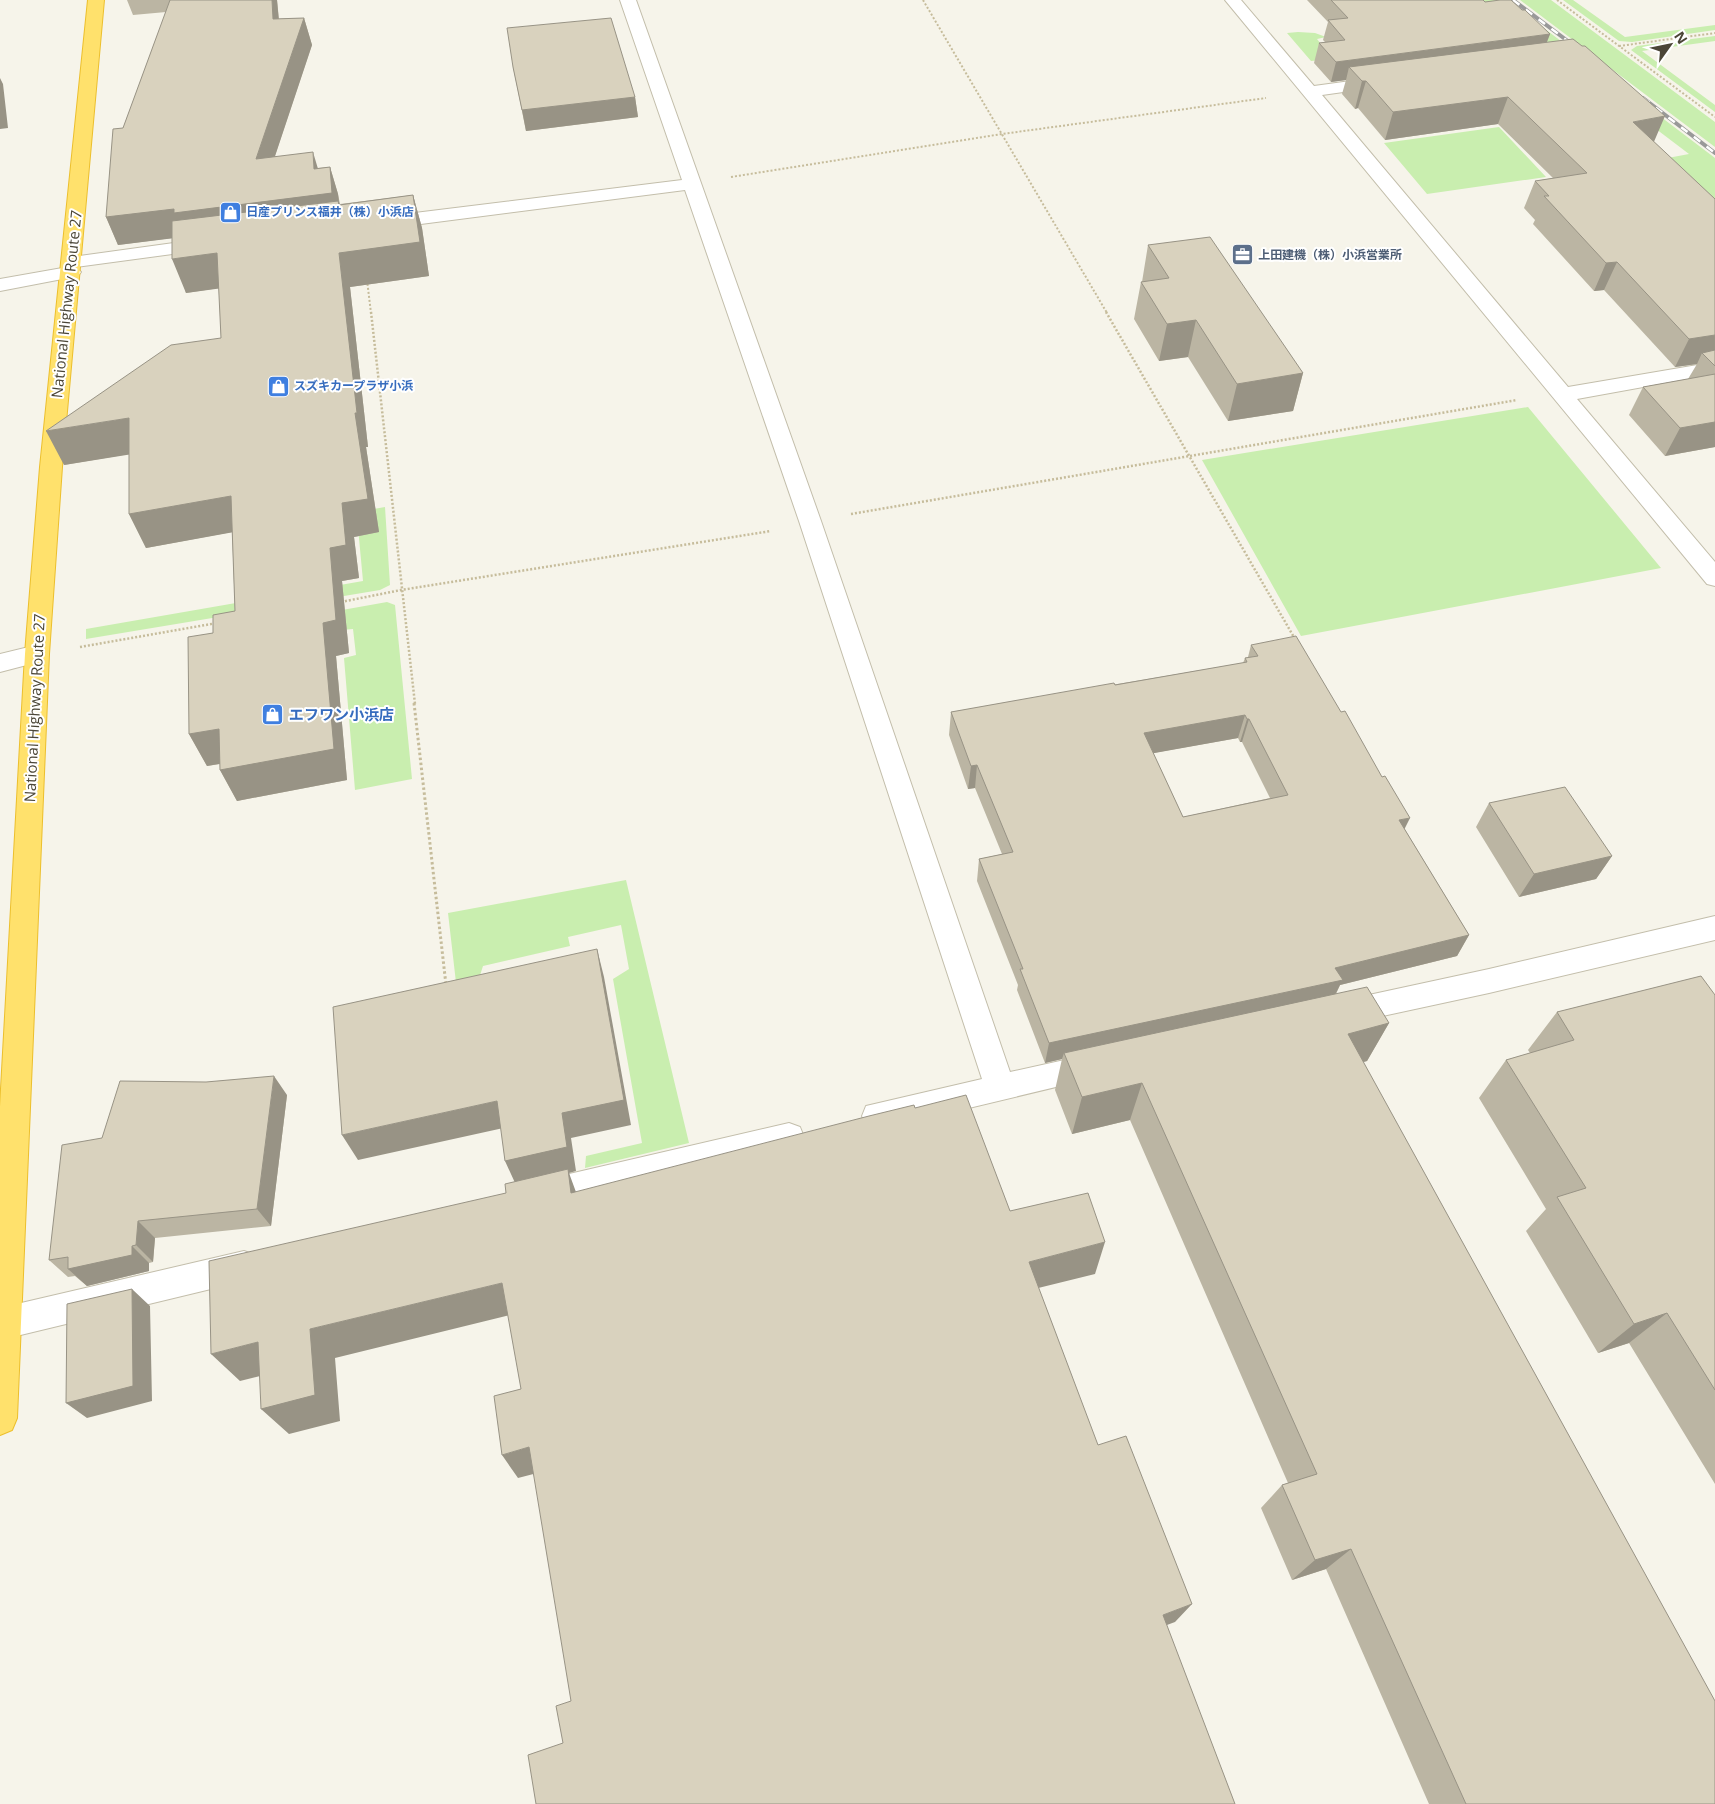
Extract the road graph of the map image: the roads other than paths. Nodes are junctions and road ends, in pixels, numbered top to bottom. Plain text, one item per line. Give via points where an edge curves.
1 (96, 0) edge
2 (628, 0) edge
3 (1233, 0) edge
4 (1395, 80) edge
5 (1309, 92) junction
6 (693, 184) junction
7 (360, 225) edge
8 (226, 242) edge
9 (72, 267) junction
10 (0, 285) edge
11 (1715, 368) edge
12 (1561, 394) junction
13 (1715, 578) edge
14 (37, 654) junction
15 (0, 663) edge
16 (1715, 928) edge
17 (1317, 1018) edge
18 (1125, 1060) edge
19 (1000, 1087) junction
20 (855, 1122) edge
21 (817, 1131) edge
22 (5, 1191) edge
23 (517, 1202) edge
24 (275, 1259) edge
25 (4, 1323) junction
26 (0, 1418) edge

1 - 9 highway, National Highway Route 27
2 - 6 street
3 - 5 street
4 - 5 street
5 - 12 street
6 - 7 street
6 - 19 street
8 - 9 street
9 - 10 street
9 - 14 highway, National Highway Route 27 via 51,467
11 - 12 street
12 - 13 street
14 - 15 street
14 - 22 highway, National Highway Route 27
16 - 17 street
18 - 19 street
19 - 20 street
21 - 23 street
22 - 25 highway, National Highway Route 27
24 - 25 street
25 - 26 highway, National Highway Route 27

